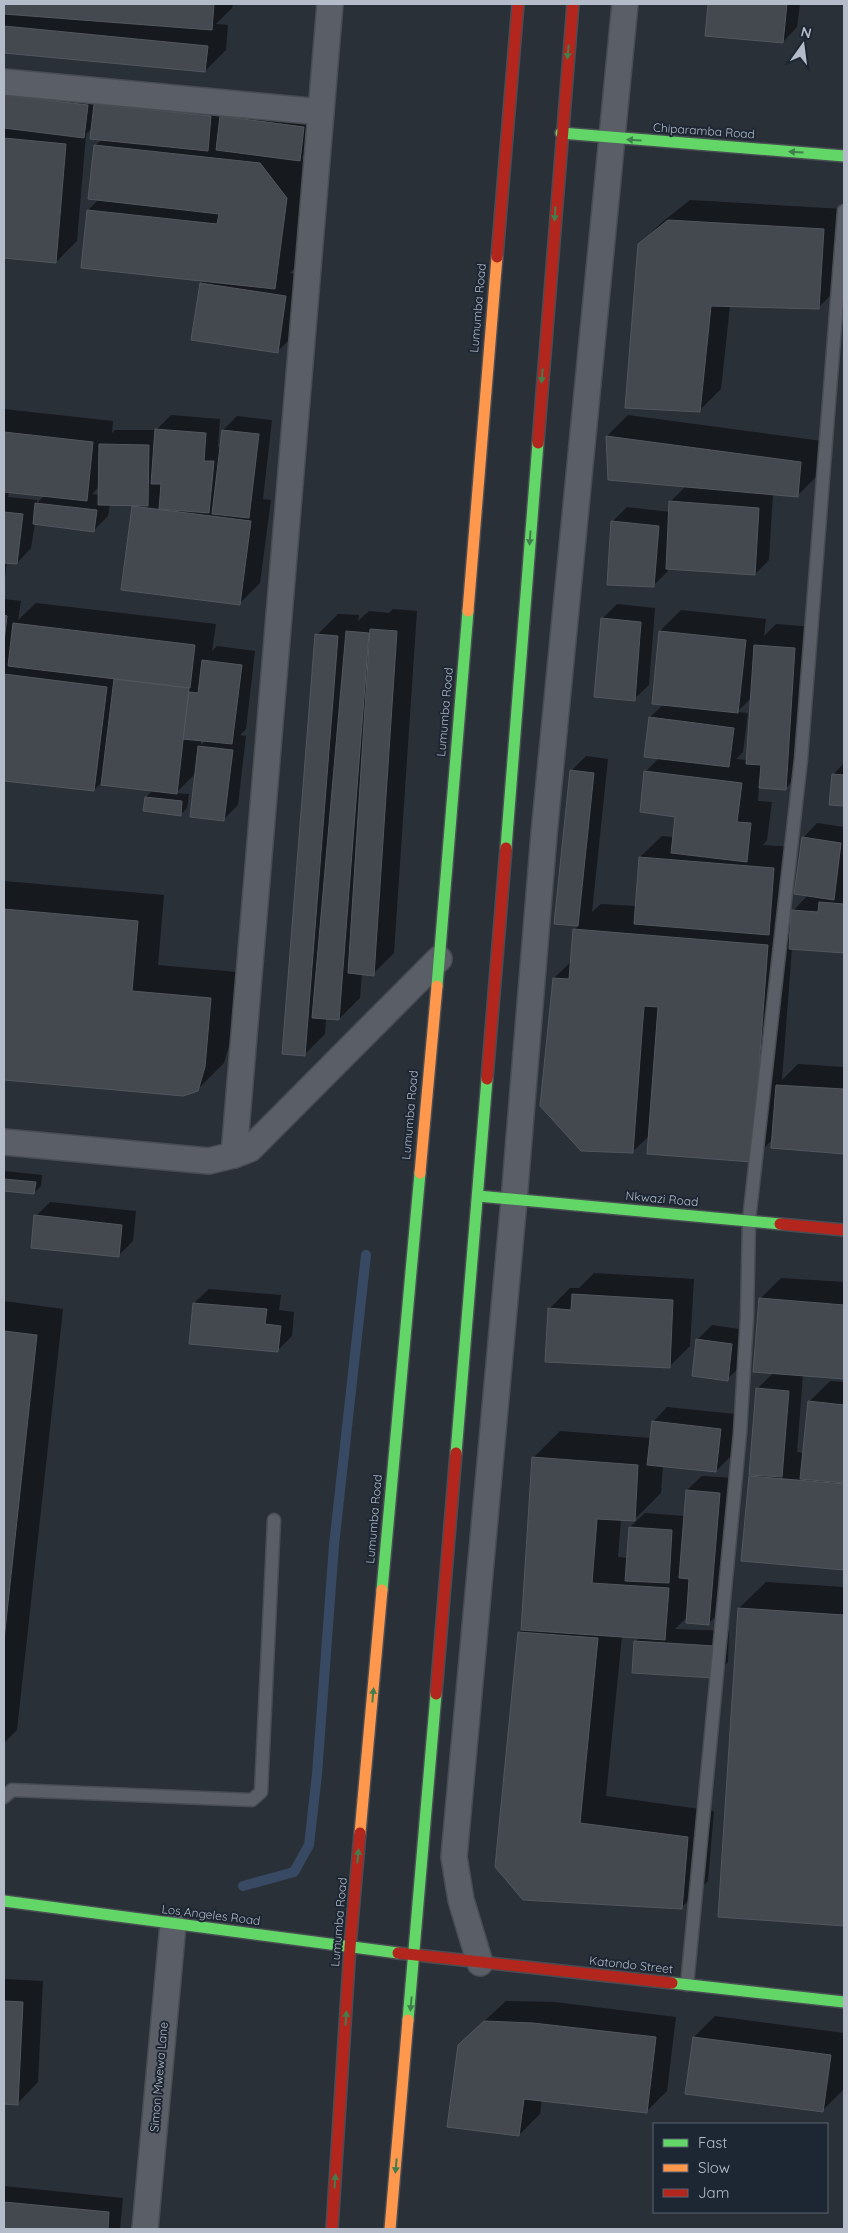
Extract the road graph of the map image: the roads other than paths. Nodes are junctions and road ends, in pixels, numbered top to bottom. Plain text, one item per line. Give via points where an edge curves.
1 (330, 4) edge
2 (518, 4) edge
3 (573, 4) edge
4 (625, 4) edge
5 (4, 82) edge
6 (321, 112) junction
7 (561, 133) junction
8 (612, 138) junction
9 (844, 156) edge
10 (844, 211) edge
11 (439, 959) junction
12 (4, 1142) edge
13 (234, 1155) junction
14 (478, 1196) junction
15 (514, 1200) junction
16 (749, 1220) junction
17 (844, 1230) edge
18 (274, 1520) dead end
19 (4, 1797) edge
20 (4, 1901) edge
21 (172, 1924) junction
22 (350, 1947) junction
23 (415, 1955) junction
24 (480, 1963) junction
25 (687, 1985) junction
26 (844, 2002) edge
27 (145, 2229) edge
28 (332, 2229) edge
29 (390, 2229) edge

1 - 6 street
2 - 11 main road, Lumumba Road
3 -> 7 main road
4 - 8 street
5 - 6 street
6 - 13 street
7 - 8 main road, Chiparamba Road
7 -> 14 main road
9 -> 8 main road, Chiparamba Road
8 - 15 street via 544,834
10 - 16 lane via 802,759
11 - 13 street via 250,1149
22 -> 11 main road, Lumumba Road
12 - 13 street via 208,1161
14 - 15 main road, Nkwazi Road
14 - 23 main road
15 - 16 main road, Nkwazi Road
15 - 24 street via 454,1857 461,1900
16 - 17 main road, Nkwazi Road
16 - 25 lane via 740,1433
18 - 19 lane via 261,1792 252,1800 12,1790
20 - 21 main road, Los Angeles Road
21 - 22 main road, Los Angeles Road
21 - 27 street, Simon Mwewa Lane
22 - 23 main road, Los Angeles Road
28 -> 22 main road, Lumumba Road
23 - 24 main road, Katondo Street
23 -> 29 main road
24 - 25 main road, Katondo Street
25 - 26 main road, Katondo Street

